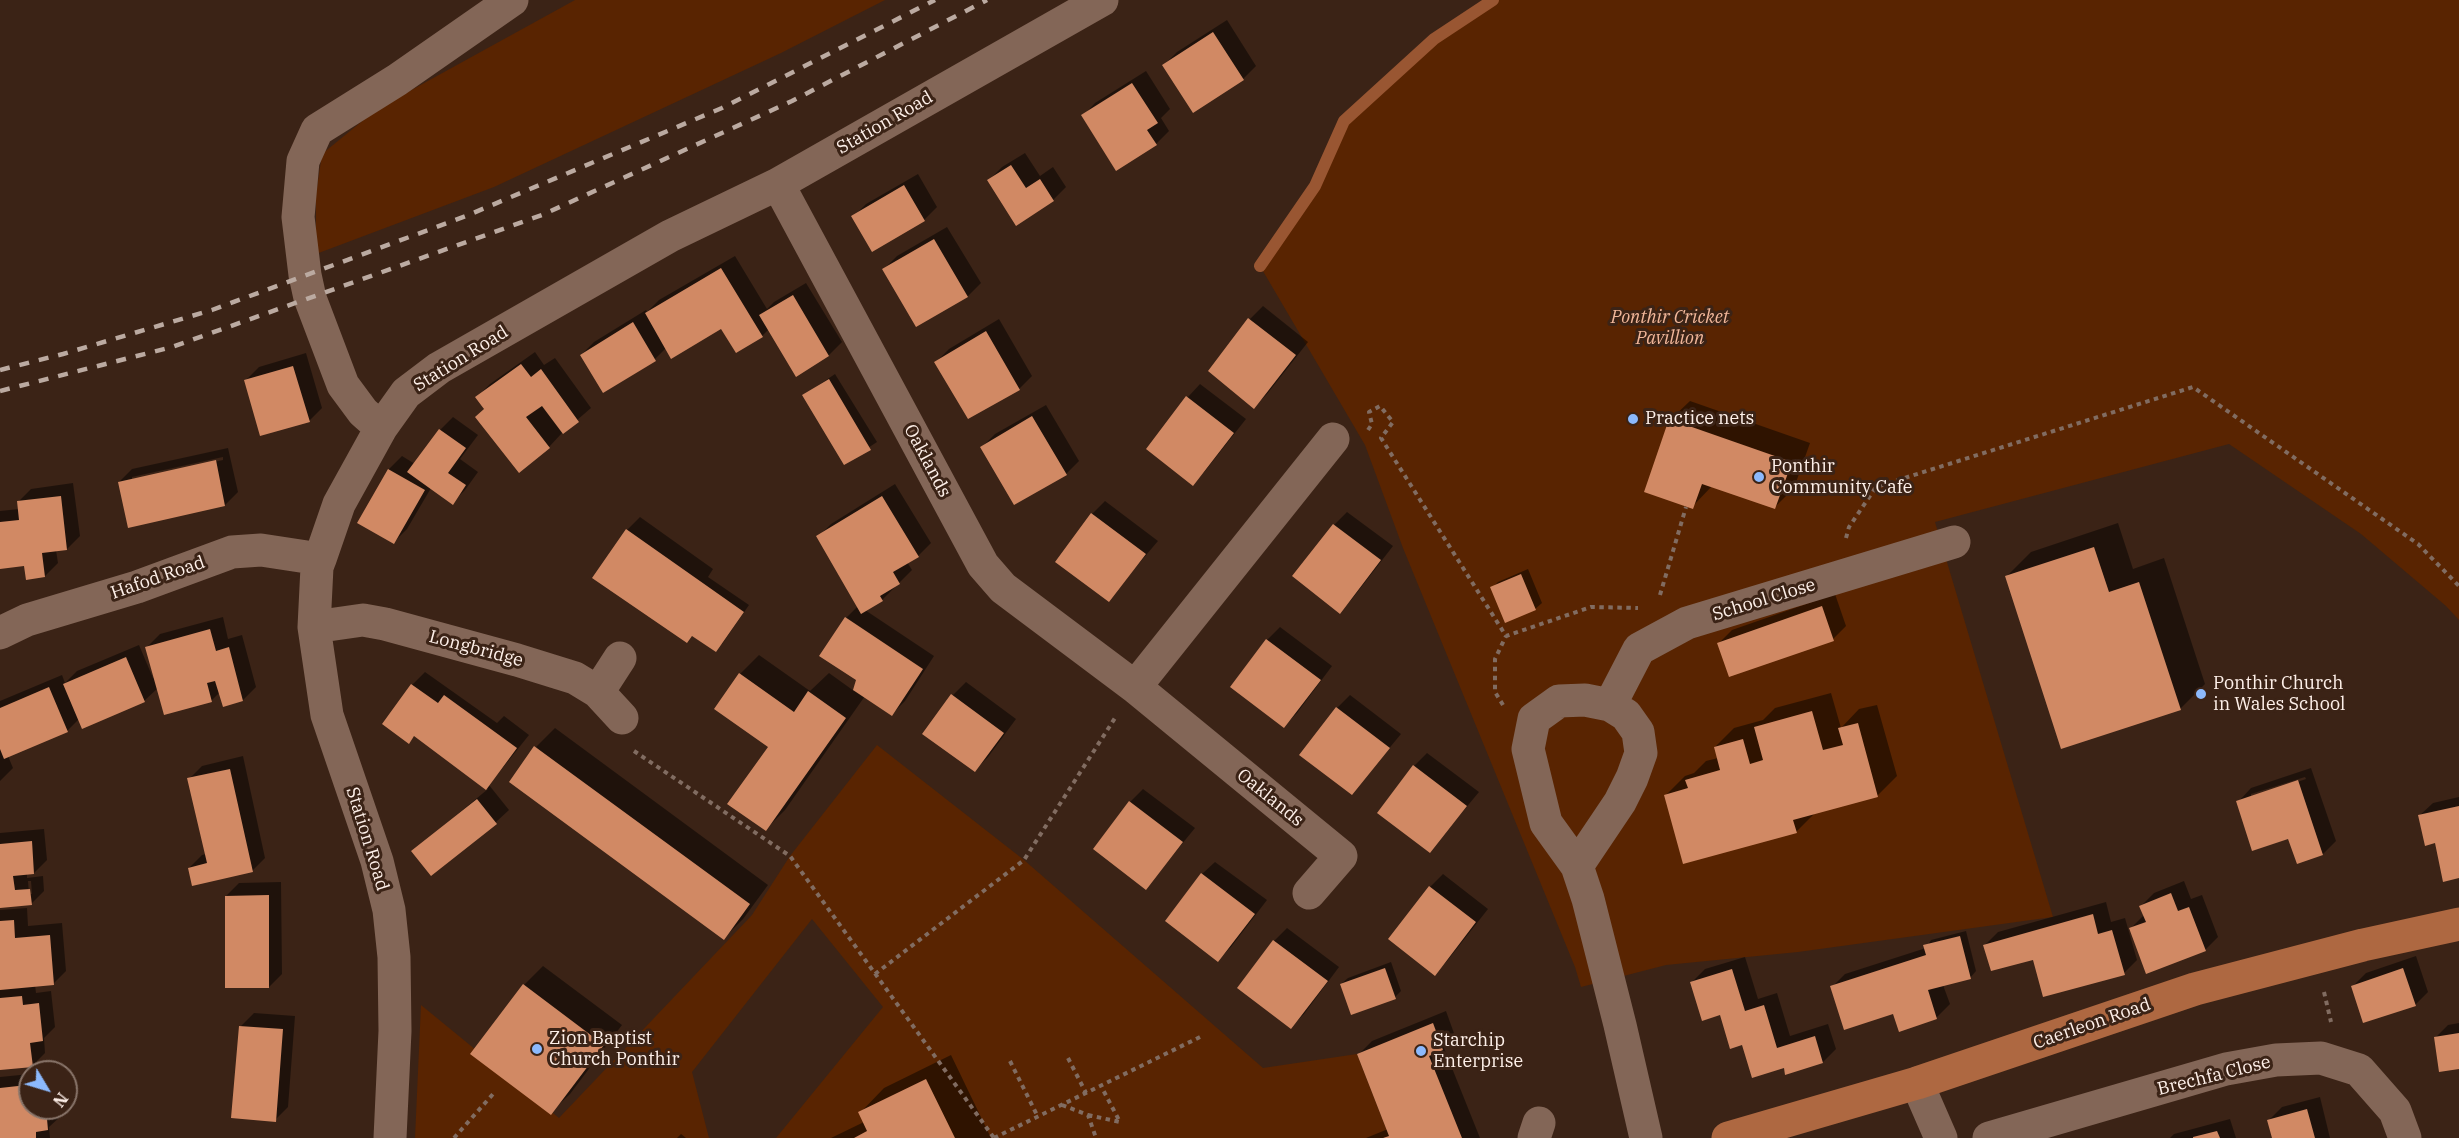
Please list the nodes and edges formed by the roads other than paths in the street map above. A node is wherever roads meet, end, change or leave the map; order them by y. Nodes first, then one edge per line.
1 (512, 0) edge
2 (1102, 0) edge
3 (778, 184) junction
4 (381, 428) junction
5 (1333, 439) road end
6 (1954, 543) dead end
7 (320, 559) junction
8 (314, 627) junction
9 (0, 633) edge
10 (620, 658) dead end
11 (1135, 687) junction
12 (598, 692) junction
13 (1610, 705) junction
14 (622, 718) road end
15 (1577, 866) junction
16 (1309, 893) dead end
17 (2459, 924) edge
18 (1917, 1083) junction
19 (390, 1138) edge
20 (1646, 1138) edge
21 (1728, 1138) edge
22 (1941, 1138) edge
23 (1989, 1138) edge
24 (2406, 1138) edge

1 - 4 street
2 - 3 street, Station Road
3 - 4 street, Station Road
3 - 11 street, Oaklands
4 - 7 street, Station Road
5 - 11 street
6 - 13 street, School Close
7 - 8 street, Station Road
7 - 9 street, Hafod Road
8 - 12 street, Longbridge
8 - 19 street, Station Road
10 - 12 street
11 - 16 street, Oaklands
12 - 14 street, Longbridge
13 - 15 street
13 - 15 street
15 - 20 street
17 - 18 main road, Caerleon Road
18 - 21 main road, Caerleon Road
18 - 22 street
23 - 24 street, Brechfa Close

